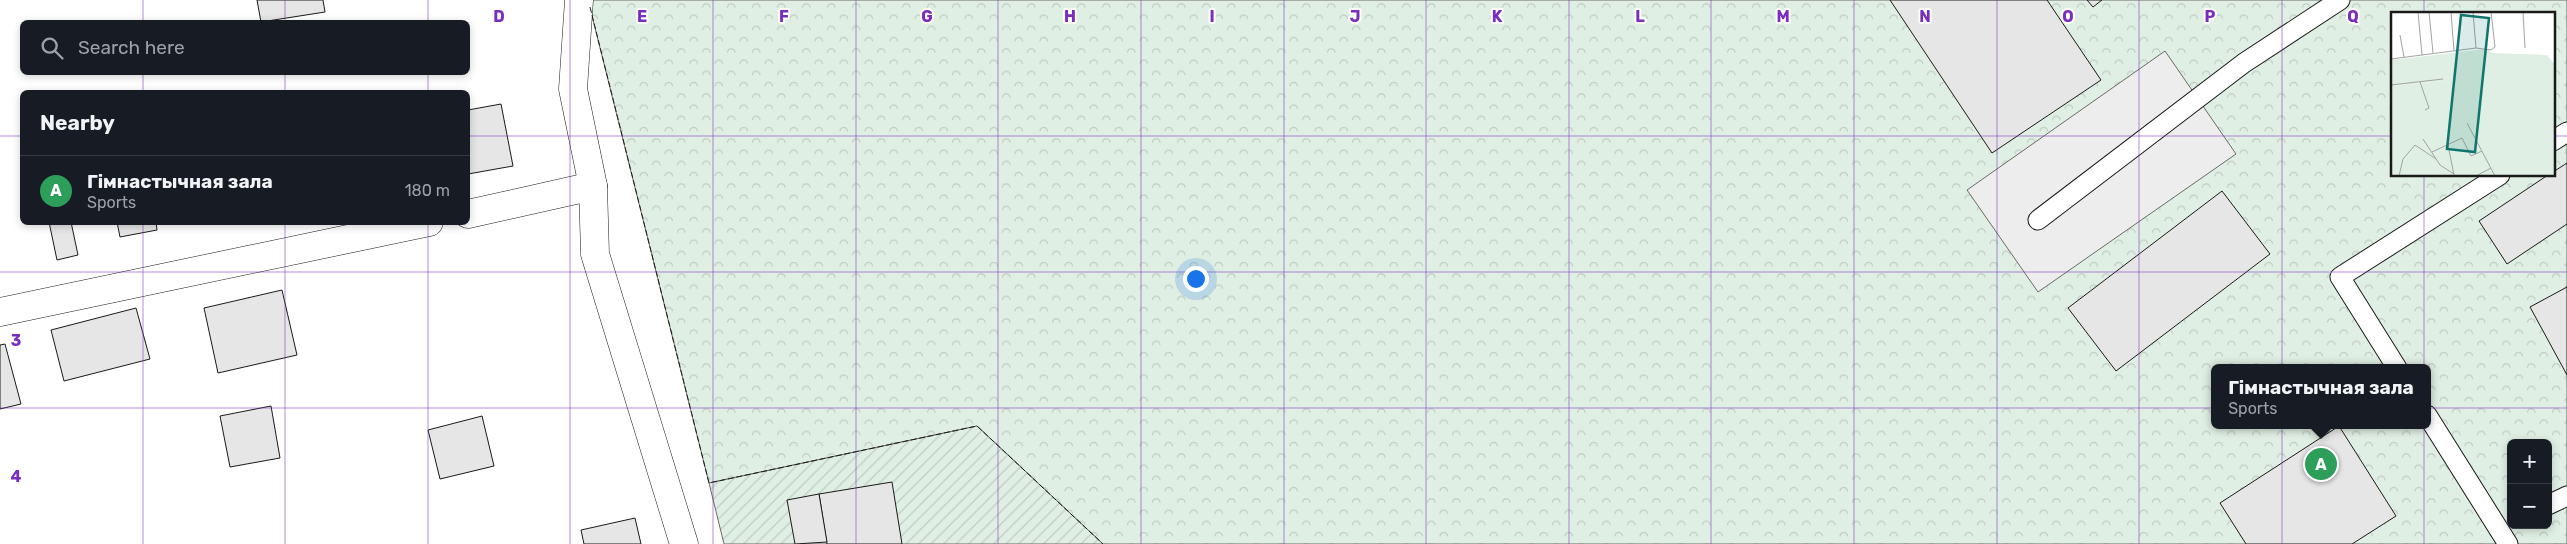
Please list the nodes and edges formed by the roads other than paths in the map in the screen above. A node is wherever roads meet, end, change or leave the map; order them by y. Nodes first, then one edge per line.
1 (579, 0) edge
2 (2340, 0) edge
3 (2567, 132) edge
4 (2554, 140) edge
5 (2498, 176) edge
6 (592, 186) junction
7 (470, 214) edge
8 (2038, 220) dead end
9 (415, 225) edge
10 (0, 312) edge
11 (2394, 364) edge
12 (2431, 421) edge
13 (2567, 496) edge
14 (2552, 503) edge
15 (2506, 533) edge
16 (684, 544) edge

1 - 6 street
2 - 8 lane
3 - 4 lane
5 - 11 lane
6 - 7 street
6 - 16 street
9 - 10 street
12 - 15 lane
13 - 14 lane

